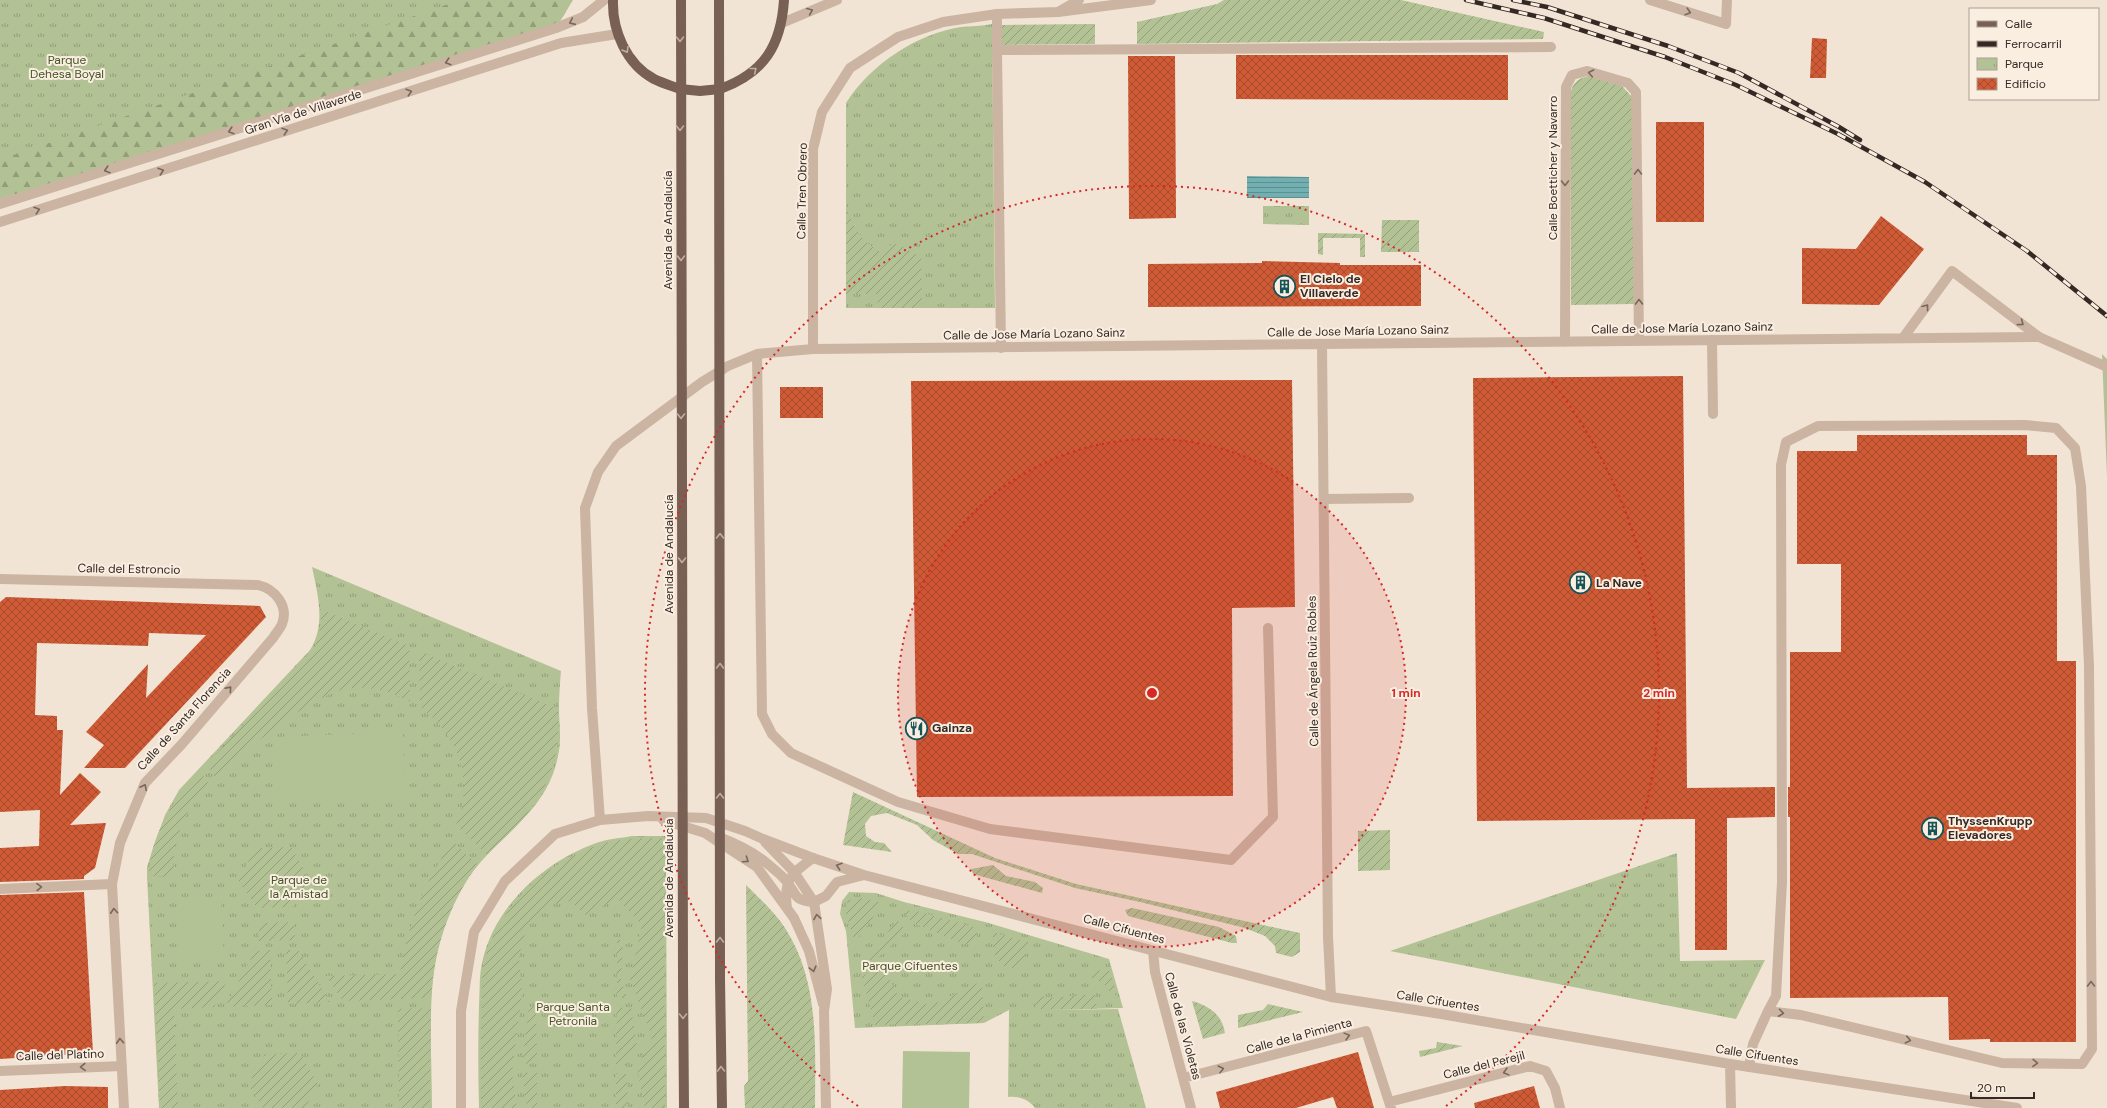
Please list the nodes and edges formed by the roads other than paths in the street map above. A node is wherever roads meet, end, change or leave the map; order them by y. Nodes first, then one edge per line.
1 (604, 0) edge
2 (613, 0) edge
3 (681, 0) edge
4 (719, 0) edge
5 (784, 0) edge
6 (837, 0) edge
7 (1079, 0) edge
8 (1151, 0) edge
9 (1650, 0) edge
10 (1727, 0) edge
11 (1058, 12) junction
12 (997, 14) junction
13 (782, 22) junction
14 (617, 34) junction
15 (1551, 47) dead end
16 (997, 50) junction
17 (680, 89) junction
18 (720, 89) junction
19 (0, 204) edge
20 (0, 222) edge
21 (2039, 337) junction
22 (1902, 338) junction
23 (1712, 340) junction
24 (1639, 341) junction
25 (1565, 342) junction
26 (1322, 344) junction
27 (1001, 348) junction
28 (813, 350) junction
29 (757, 354) junction
30 (2107, 368) edge
31 (1713, 414) dead end
32 (1409, 498) dead end
33 (1324, 499) junction
34 (0, 579) edge
35 (258, 585) joint
36 (1268, 628) dead end
37 (648, 816) junction
38 (600, 820) junction
39 (705, 833) junction
40 (762, 840) junction
41 (813, 858) junction
42 (794, 872) junction
43 (864, 875) junction
44 (788, 882) junction
45 (112, 884) junction
46 (0, 889) edge
47 (814, 902) junction
48 (788, 910) junction
49 (1153, 950) junction
50 (1331, 997) junction
51 (824, 1011) junction
52 (1768, 1011) junction
53 (1730, 1064) junction
54 (122, 1066) junction
55 (1749, 1067) junction
56 (0, 1071) edge
57 (1183, 1078) junction
58 (1390, 1105) edge
59 (124, 1108) edge
60 (461, 1108) edge
61 (684, 1108) edge
62 (722, 1108) edge
63 (826, 1108) edge
64 (1191, 1108) edge
65 (1560, 1108) edge
66 (1731, 1108) edge
67 (2017, 1108) edge

1 -> 19 street, Gran Vía de Villaverde, bridge
2 - 14 main road, bridge
3 -> 17 main road, Avenida de Andalucía, bridge
4 - 18 main road, bridge
5 - 13 main road, bridge
13 -> 6 street
7 - 11 street
8 - 11 street, Calle Tren Obrero
9 -> 10 street
11 - 12 street, Calle Tren Obrero
12 - 16 street
12 - 28 street, Calle Tren Obrero
18 -> 13 main road, bridge
14 -> 17 main road, bridge
20 -> 14 street, Gran Vía de Villaverde, bridge
15 - 16 street
16 - 27 street
17 - 18 main road
17 -> 61 main road, Avenida de Andalucía, bridge
62 -> 18 main road, bridge
21 - 22 street, Calle de Jose María Lozano Sainz
22 -> 21 street
21 - 30 street
22 - 23 street, Calle de Jose María Lozano Sainz
23 - 24 street, Calle de Jose María Lozano Sainz
23 - 31 street
24 - 25 street, Calle de Jose María Lozano Sainz
24 -> 25 street, Calle Boetticher y Navarro
25 - 26 street, Calle de Jose María Lozano Sainz
26 - 27 street, Calle de Jose María Lozano Sainz
26 - 33 street, Calle de Ángela Ruiz Robles
27 - 28 street, Calle de Jose María Lozano Sainz
28 - 29 street, Calle de Jose María Lozano Sainz
29 - 36 street
29 - 38 street, Calle de Jose María Lozano Sainz
32 - 33 street
33 - 50 street, Calle de Ángela Ruiz Robles
34 - 35 street, Calle del Estroncio
45 -> 35 street, Calle de Santa Florencia
37 - 38 street
37 - 39 street
37 - 40 street
38 - 60 street
39 - 44 street
39 -> 48 street
40 - 41 street, Calle Cifuentes
40 - 42 street
41 - 42 street
43 -> 41 street, Calle Cifuentes
42 - 44 street
42 - 47 street
43 - 47 street, Calle Cifuentes
43 - 49 street, Calle Cifuentes
44 - 47 street
44 - 48 street
46 -> 45 street
54 -> 45 street, Calle de Santa Florencia
51 -> 47 street
48 -> 51 street
49 - 50 street, Calle Cifuentes
49 - 57 street, Calle de las Violetas
50 - 53 street, Calle Cifuentes
51 - 63 street
52 -> 52 street
52 - 55 street
53 - 55 street, Calle Cifuentes
53 - 66 street
54 -> 56 street, Calle del Platino
54 - 59 street, Calle de Santa Florencia
55 - 67 street, Calle Cifuentes
57 -> 58 street, Calle de la Pimienta
57 - 64 street, Calle de las Violetas
65 -> 58 street, Calle del Perejil

